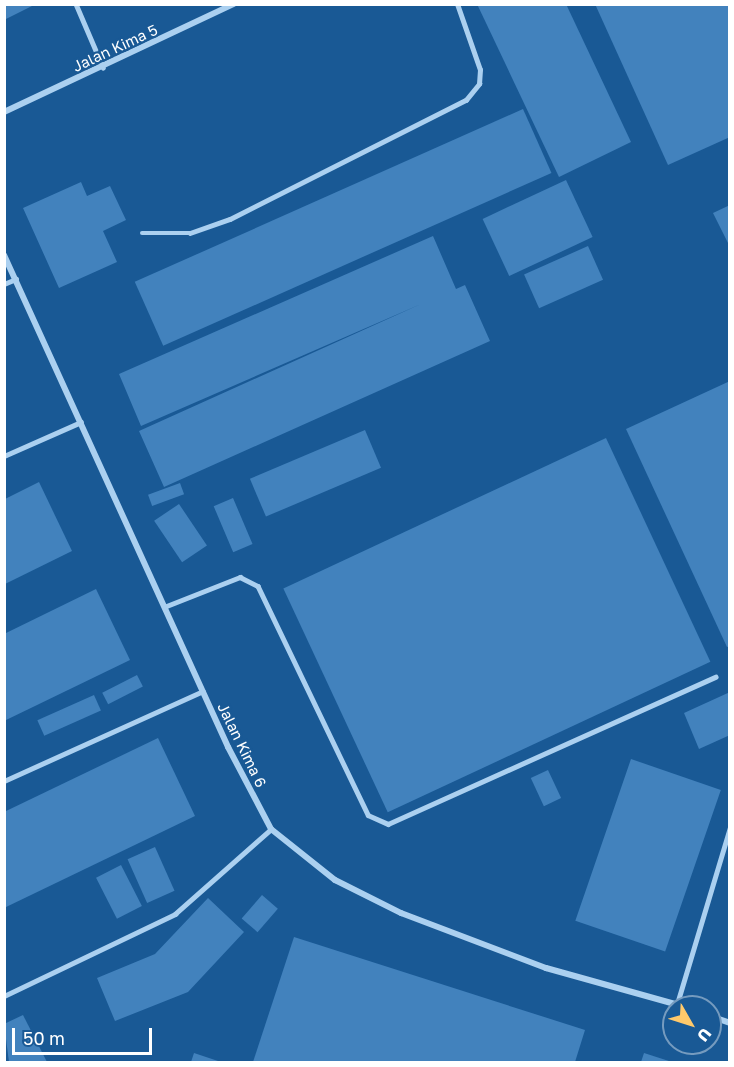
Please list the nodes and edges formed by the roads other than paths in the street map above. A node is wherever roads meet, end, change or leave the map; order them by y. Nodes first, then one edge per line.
1 (76, 4) edge
2 (234, 4) edge
3 (457, 4) edge
4 (103, 67) junction
5 (4, 112) edge
6 (142, 233) dead end
7 (4, 255) edge
8 (16, 279) junction
9 (4, 284) edge
10 (81, 423) junction
11 (4, 456) edge
12 (164, 607) junction
13 (715, 677) dead end
14 (203, 691) junction
15 (4, 780) edge
16 (729, 827) edge
17 (271, 829) junction
18 (680, 995) edge
19 (4, 996) edge
20 (662, 1000) edge

1 - 4 lane
2 - 4 street, Jalan Kima 5
3 - 6 lane
4 - 5 street, Jalan Kima 5
7 - 8 street, Jalan Kima 6
8 - 9 lane
8 - 10 street, Jalan Kima 6
10 - 11 lane
10 - 12 street, Jalan Kima 6
12 - 13 lane
12 - 14 street, Jalan Kima 6
14 - 15 lane
14 - 17 street, Jalan Kima 6
16 - 18 lane
17 - 19 lane
17 - 20 street, Jalan Kima 6

